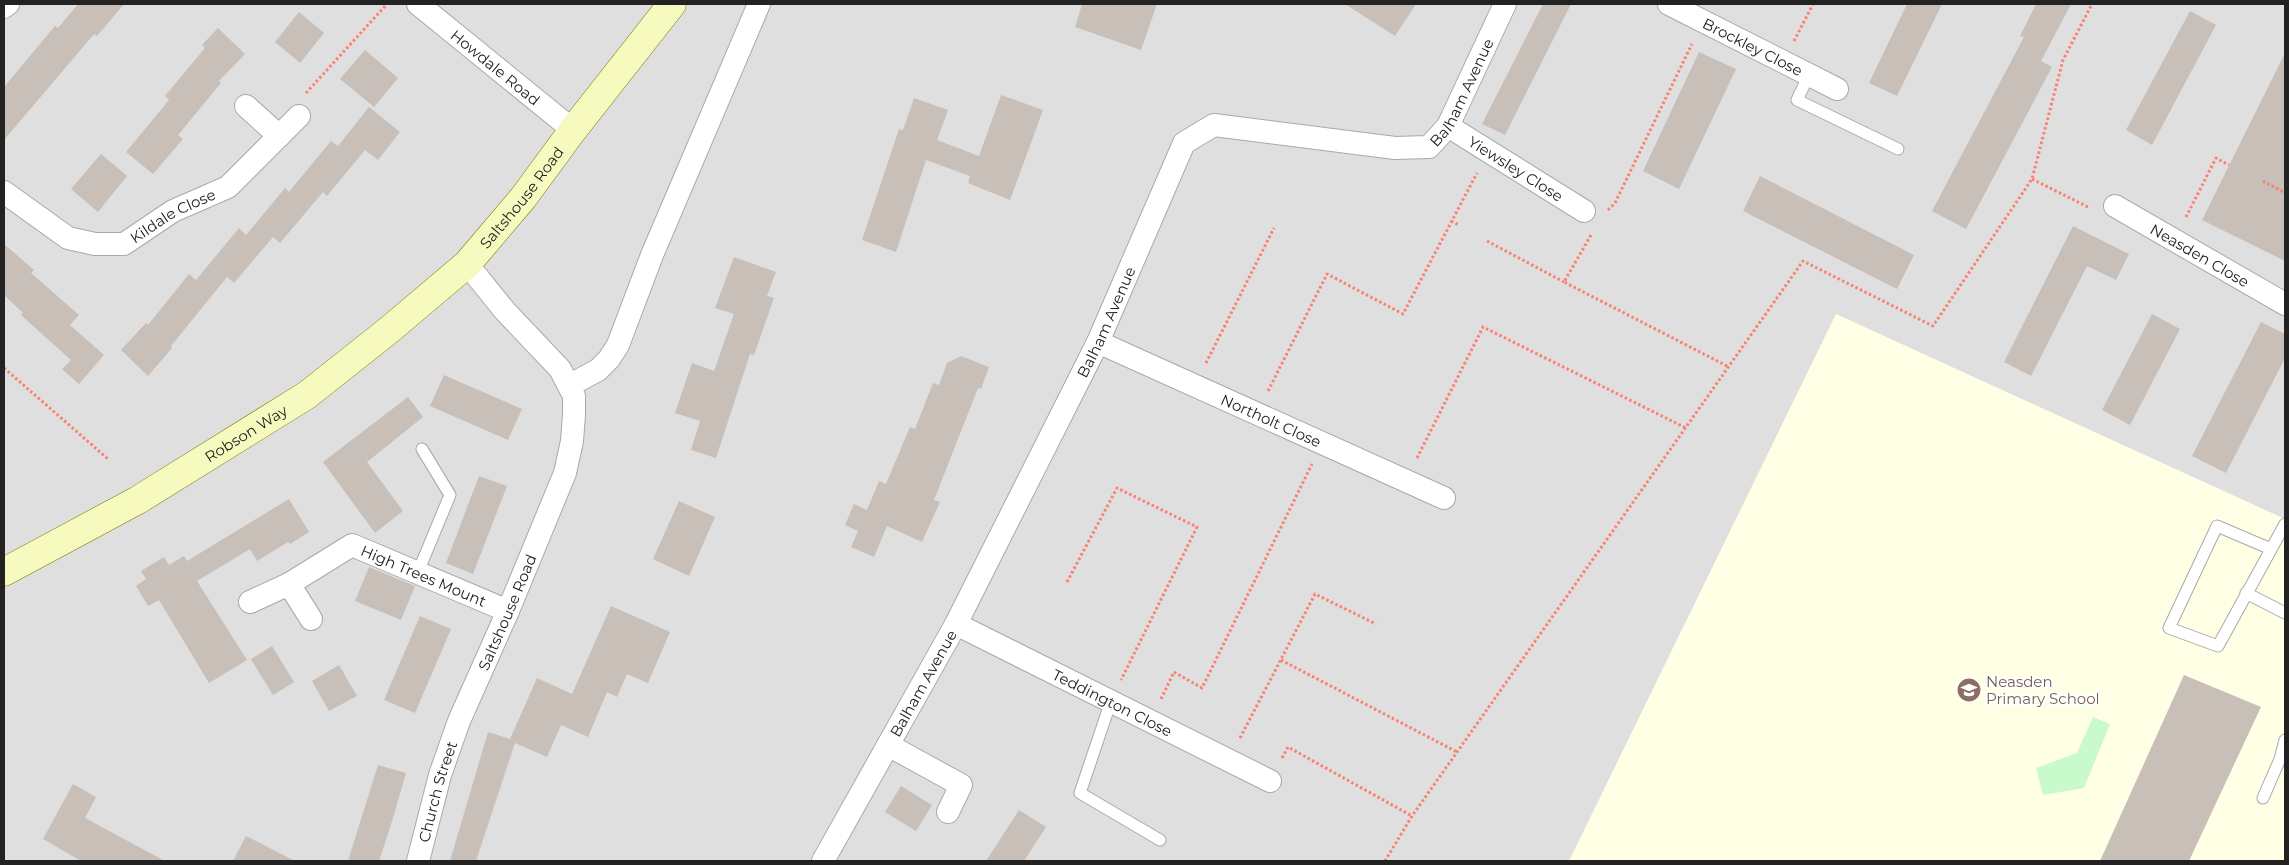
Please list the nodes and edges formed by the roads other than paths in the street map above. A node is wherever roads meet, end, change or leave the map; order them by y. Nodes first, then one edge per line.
1 (8, 4) edge
2 (418, 4) edge
3 (672, 4) edge
4 (759, 4) edge
5 (1505, 4) edge
6 (1669, 4) edge
7 (4, 7) edge
8 (1809, 75) junction
9 (1837, 89) dead end
10 (246, 106) dead end
11 (299, 116) road end
12 (1448, 126) junction
13 (573, 130) junction
14 (279, 136) junction
15 (1898, 149) dead end
16 (4, 192) edge
17 (2115, 206) road end
18 (1593, 214) road end
19 (467, 264) junction
20 (2285, 303) edge
21 (1098, 342) junction
22 (570, 386) junction
23 (422, 449) dead end
24 (1444, 498) dead end
25 (2285, 524) edge
26 (2271, 549) junction
27 (4, 572) edge
28 (418, 572) junction
29 (289, 584) junction
30 (2246, 593) junction
31 (250, 602) dead end
32 (508, 611) junction
33 (2285, 613) edge
34 (311, 619) dead end
35 (956, 624) junction
36 (1111, 701) junction
37 (459, 721) joint
38 (2285, 740) edge
39 (888, 745) junction
40 (1270, 781) road end
41 (2263, 798) dead end
42 (948, 812) dead end
43 (1160, 840) dead end
44 (418, 861) edge
45 (823, 861) edge

1 - 7 street
2 - 13 street, Howdale Road
3 - 13 main road, Saltshouse Road
4 - 22 street
5 - 12 street, Balham Avenue
6 - 8 street, Brockley Close
8 - 9 street, Brockley Close
8 - 15 lane
10 - 14 street
11 - 14 street, Kildale Close
12 - 18 street, Yiewsley Close
12 - 21 street, Balham Avenue
13 - 19 main road, Saltshouse Road
14 - 16 street, Kildale Close
17 - 20 street, Neasden Close
19 - 22 street, Saltshouse Road
19 - 27 main road, Robson Way
21 - 24 street, Northolt Close
21 - 35 street, Balham Avenue
22 - 32 street, Saltshouse Road
23 - 28 lane
25 - 26 lane
26 - 30 lane
26 - 30 lane
28 - 29 street, High Trees Mount
28 - 32 street, High Trees Mount
29 - 31 street, High Trees Mount
29 - 34 street
30 - 33 lane
32 - 37 street, Saltshouse Road
35 - 36 street, Teddington Close
35 - 39 street, Balham Avenue
36 - 40 street, Teddington Close
36 - 43 lane
37 - 44 street, Church Street
38 - 41 lane
39 - 42 street
39 - 45 street, Balham Avenue

